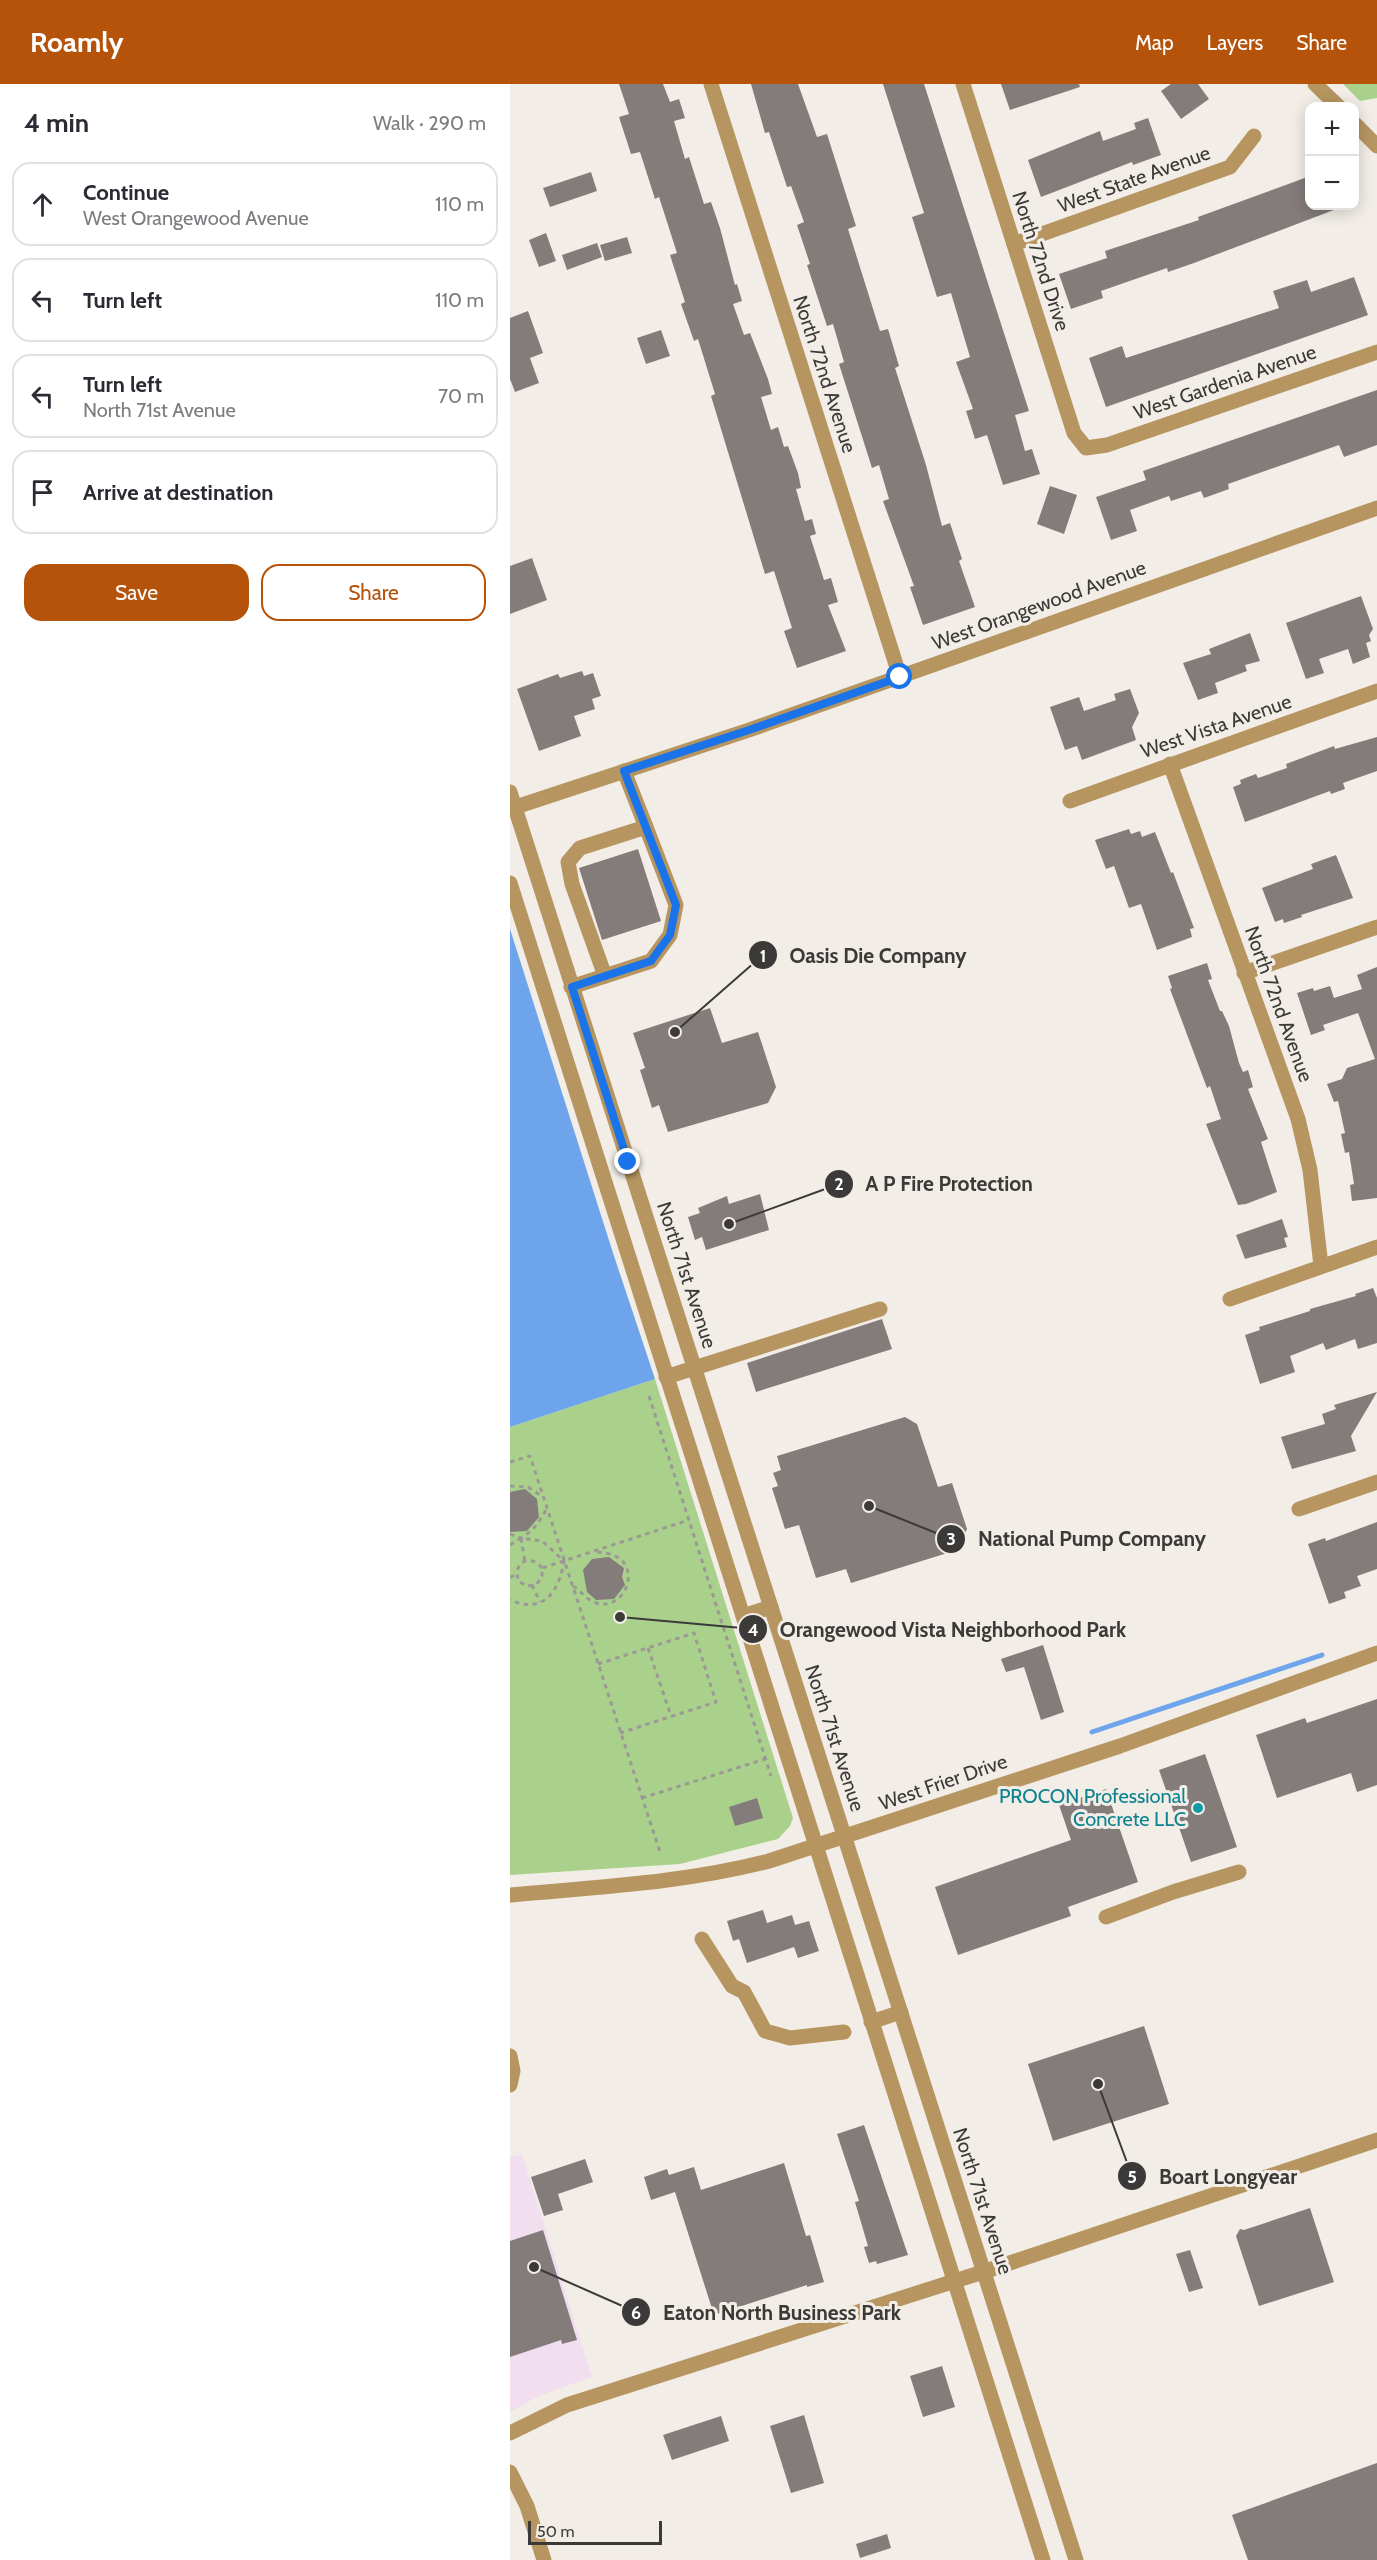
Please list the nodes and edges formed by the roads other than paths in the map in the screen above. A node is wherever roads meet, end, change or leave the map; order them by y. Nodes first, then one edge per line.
1 (711, 84) edge
2 (963, 84) edge
3 (1315, 84) edge
4 (1334, 102) edge
5 (1359, 128) edge
6 (1254, 136) dead end
7 (1377, 146) edge
8 (1014, 244) junction
9 (1377, 352) edge
10 (1086, 448) joint
11 (1377, 508) edge
12 (900, 677) junction
13 (1377, 691) edge
14 (1170, 764) junction
15 (624, 771) junction
16 (1070, 801) dead end
17 (512, 803) edge
18 (646, 827) junction
19 (510, 883) edge
20 (1377, 927) edge
21 (1244, 973) junction
22 (604, 976) junction
23 (572, 987) junction
24 (1377, 1247) edge
25 (1321, 1266) junction
26 (1230, 1299) dead end
27 (880, 1309) dead end
28 (695, 1368) junction
29 (666, 1377) junction
30 (1377, 1482) edge
31 (1299, 1509) dead end
32 (771, 1607) junction
33 (743, 1616) junction
34 (1377, 1653) edge
35 (845, 1838) junction
36 (816, 1848) junction
37 (1239, 1872) dead end
38 (510, 1895) edge
39 (1106, 1917) dead end
40 (702, 1939) dead end
41 (901, 2013) junction
42 (871, 2022) junction
43 (844, 2032) dead end
44 (510, 2056) edge
45 (510, 2085) edge
46 (1377, 2140) edge
47 (983, 2272) junction
48 (954, 2281) junction
49 (510, 2433) edge
50 (510, 2472) edge
51 (544, 2560) edge
52 (1043, 2560) edge
53 (1076, 2560) edge

1 - 12 street, North 72nd Avenue
2 - 8 street, North 72nd Drive
3 - 4 street
5 - 7 street
6 - 8 street, West State Avenue
8 - 10 street, North 72nd Drive
9 - 10 street, West Gardenia Avenue
11 - 12 street, West Orangewood Avenue
12 - 15 street, West Orangewood Avenue
13 - 14 street, West Vista Avenue
14 - 16 street, West Vista Avenue
14 - 21 street, North 72nd Avenue
15 - 17 street, West Orangewood Avenue
15 - 18 street
17 - 23 street, North 71st Avenue
18 - 22 street
18 - 22 street
19 - 29 street
20 - 21 street
21 - 25 street, North 72nd Avenue
22 - 23 street
23 - 28 street, North 71st Avenue
24 - 25 street
25 - 26 street
27 - 28 street
28 - 29 street
28 - 32 street, North 71st Avenue
29 - 33 street
30 - 31 street
32 - 33 street
32 - 35 street, North 71st Avenue
33 - 36 street
34 - 35 street, West Frier Drive
35 - 36 street, West Frier Drive
35 - 41 street, North 71st Avenue
36 - 38 street, West Frier Drive
36 - 42 street
37 - 39 street
40 - 43 street
41 - 42 street
41 - 47 street, North 71st Avenue
42 - 48 street
44 - 45 street
46 - 47 street
47 - 48 street
47 - 53 street, North 71st Avenue
48 - 49 street
48 - 52 street
50 - 51 street

